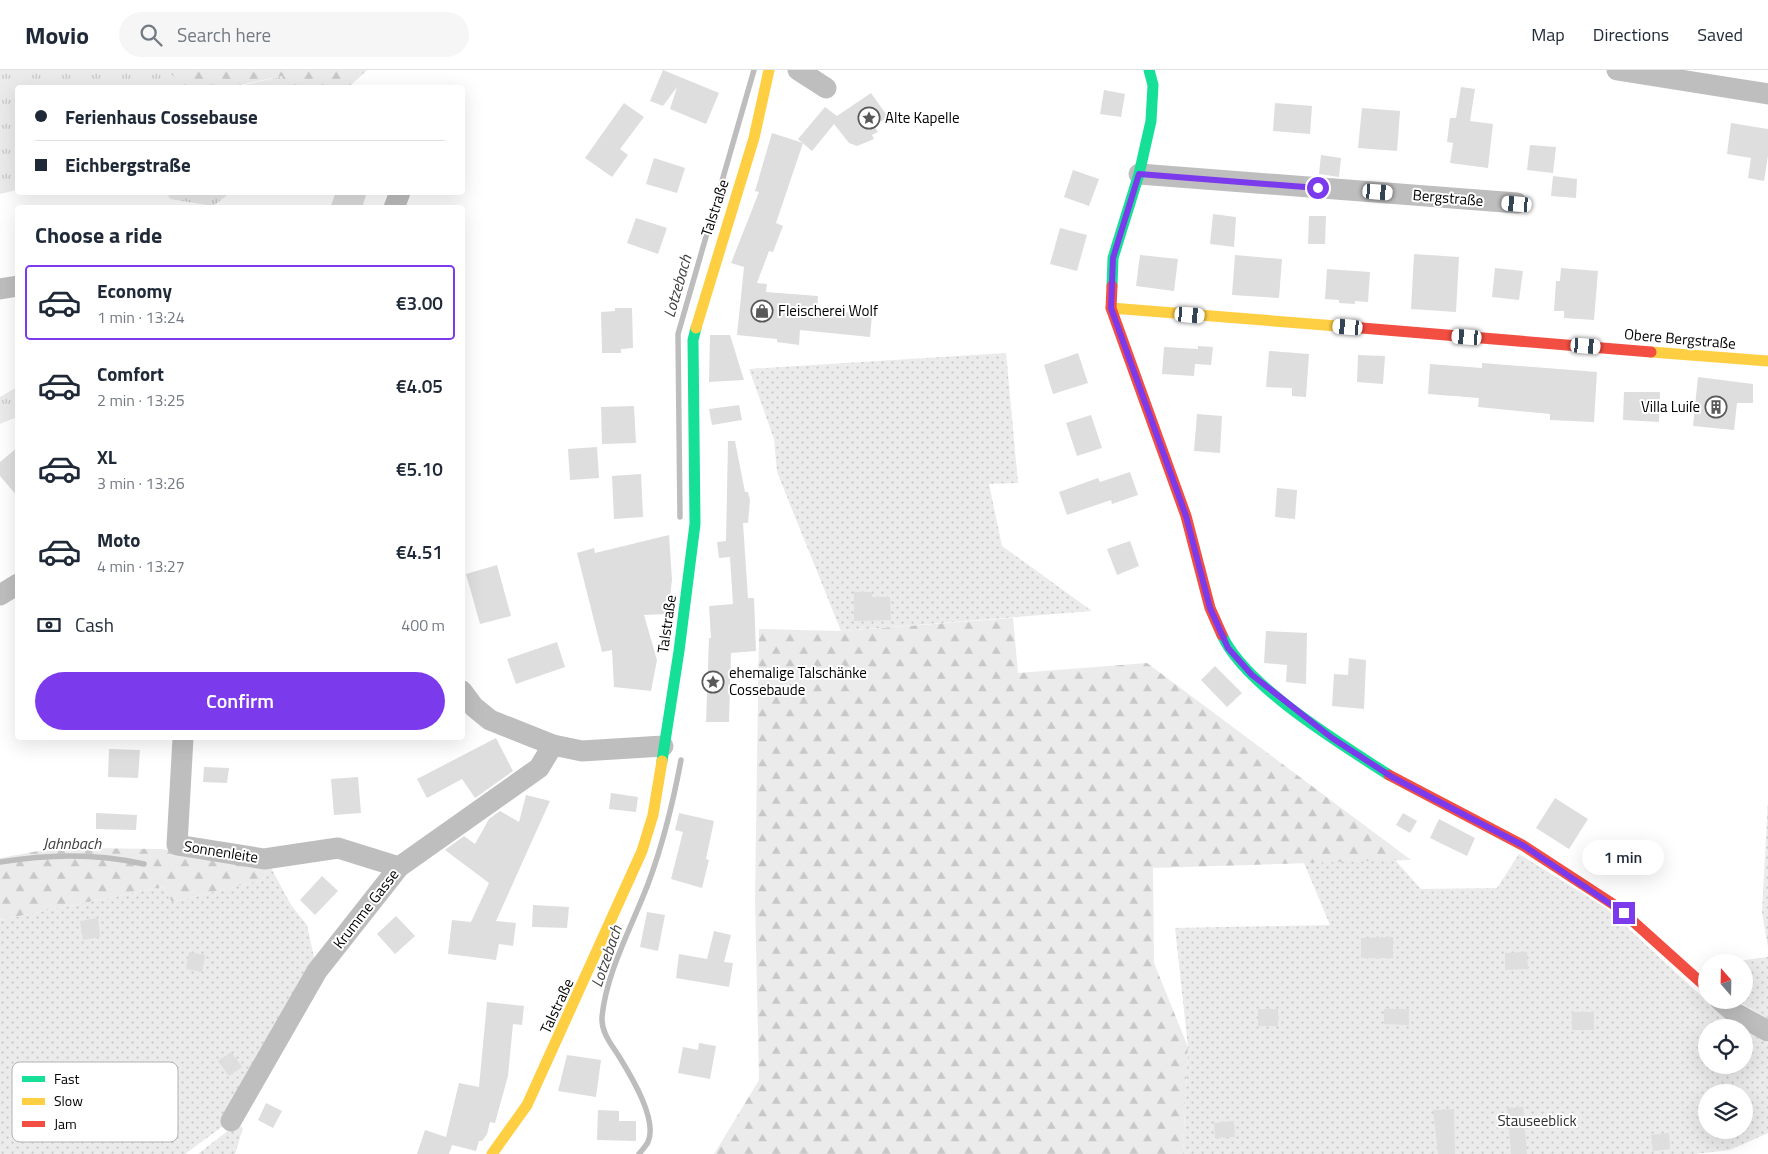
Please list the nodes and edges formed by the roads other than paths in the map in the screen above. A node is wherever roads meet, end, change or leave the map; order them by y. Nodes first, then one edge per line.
1 (769, 70) edge
2 (798, 70) edge
3 (1149, 70) edge
4 (1617, 70) edge
5 (826, 88) dead end
6 (1768, 94) edge
7 (1139, 174) junction
8 (1517, 204) dead end
9 (15, 286) edge
10 (0, 288) edge
11 (1111, 308) junction
12 (1768, 361) edge
13 (15, 586) edge
14 (0, 596) edge
15 (465, 695) edge
16 (183, 740) edge
17 (553, 746) junction
18 (663, 746) junction
19 (399, 867) junction
20 (1698, 980) edge
21 (1730, 1009) edge
22 (1768, 1031) edge
23 (230, 1121) dead end
24 (492, 1154) edge

1 - 18 street, Talstraße
2 - 5 street
3 - 7 street
4 - 6 street
7 - 8 street, Bergstraße
7 - 11 street
9 - 10 street
11 - 12 street, Obere Bergstraße
11 - 20 street
13 - 14 street
15 - 17 street
16 - 19 street, Sonnenleite
17 - 18 street
17 - 19 street, Krumme Gasse
18 - 24 street, Talstraße
19 - 23 street, Krumme Gasse
21 - 22 street

